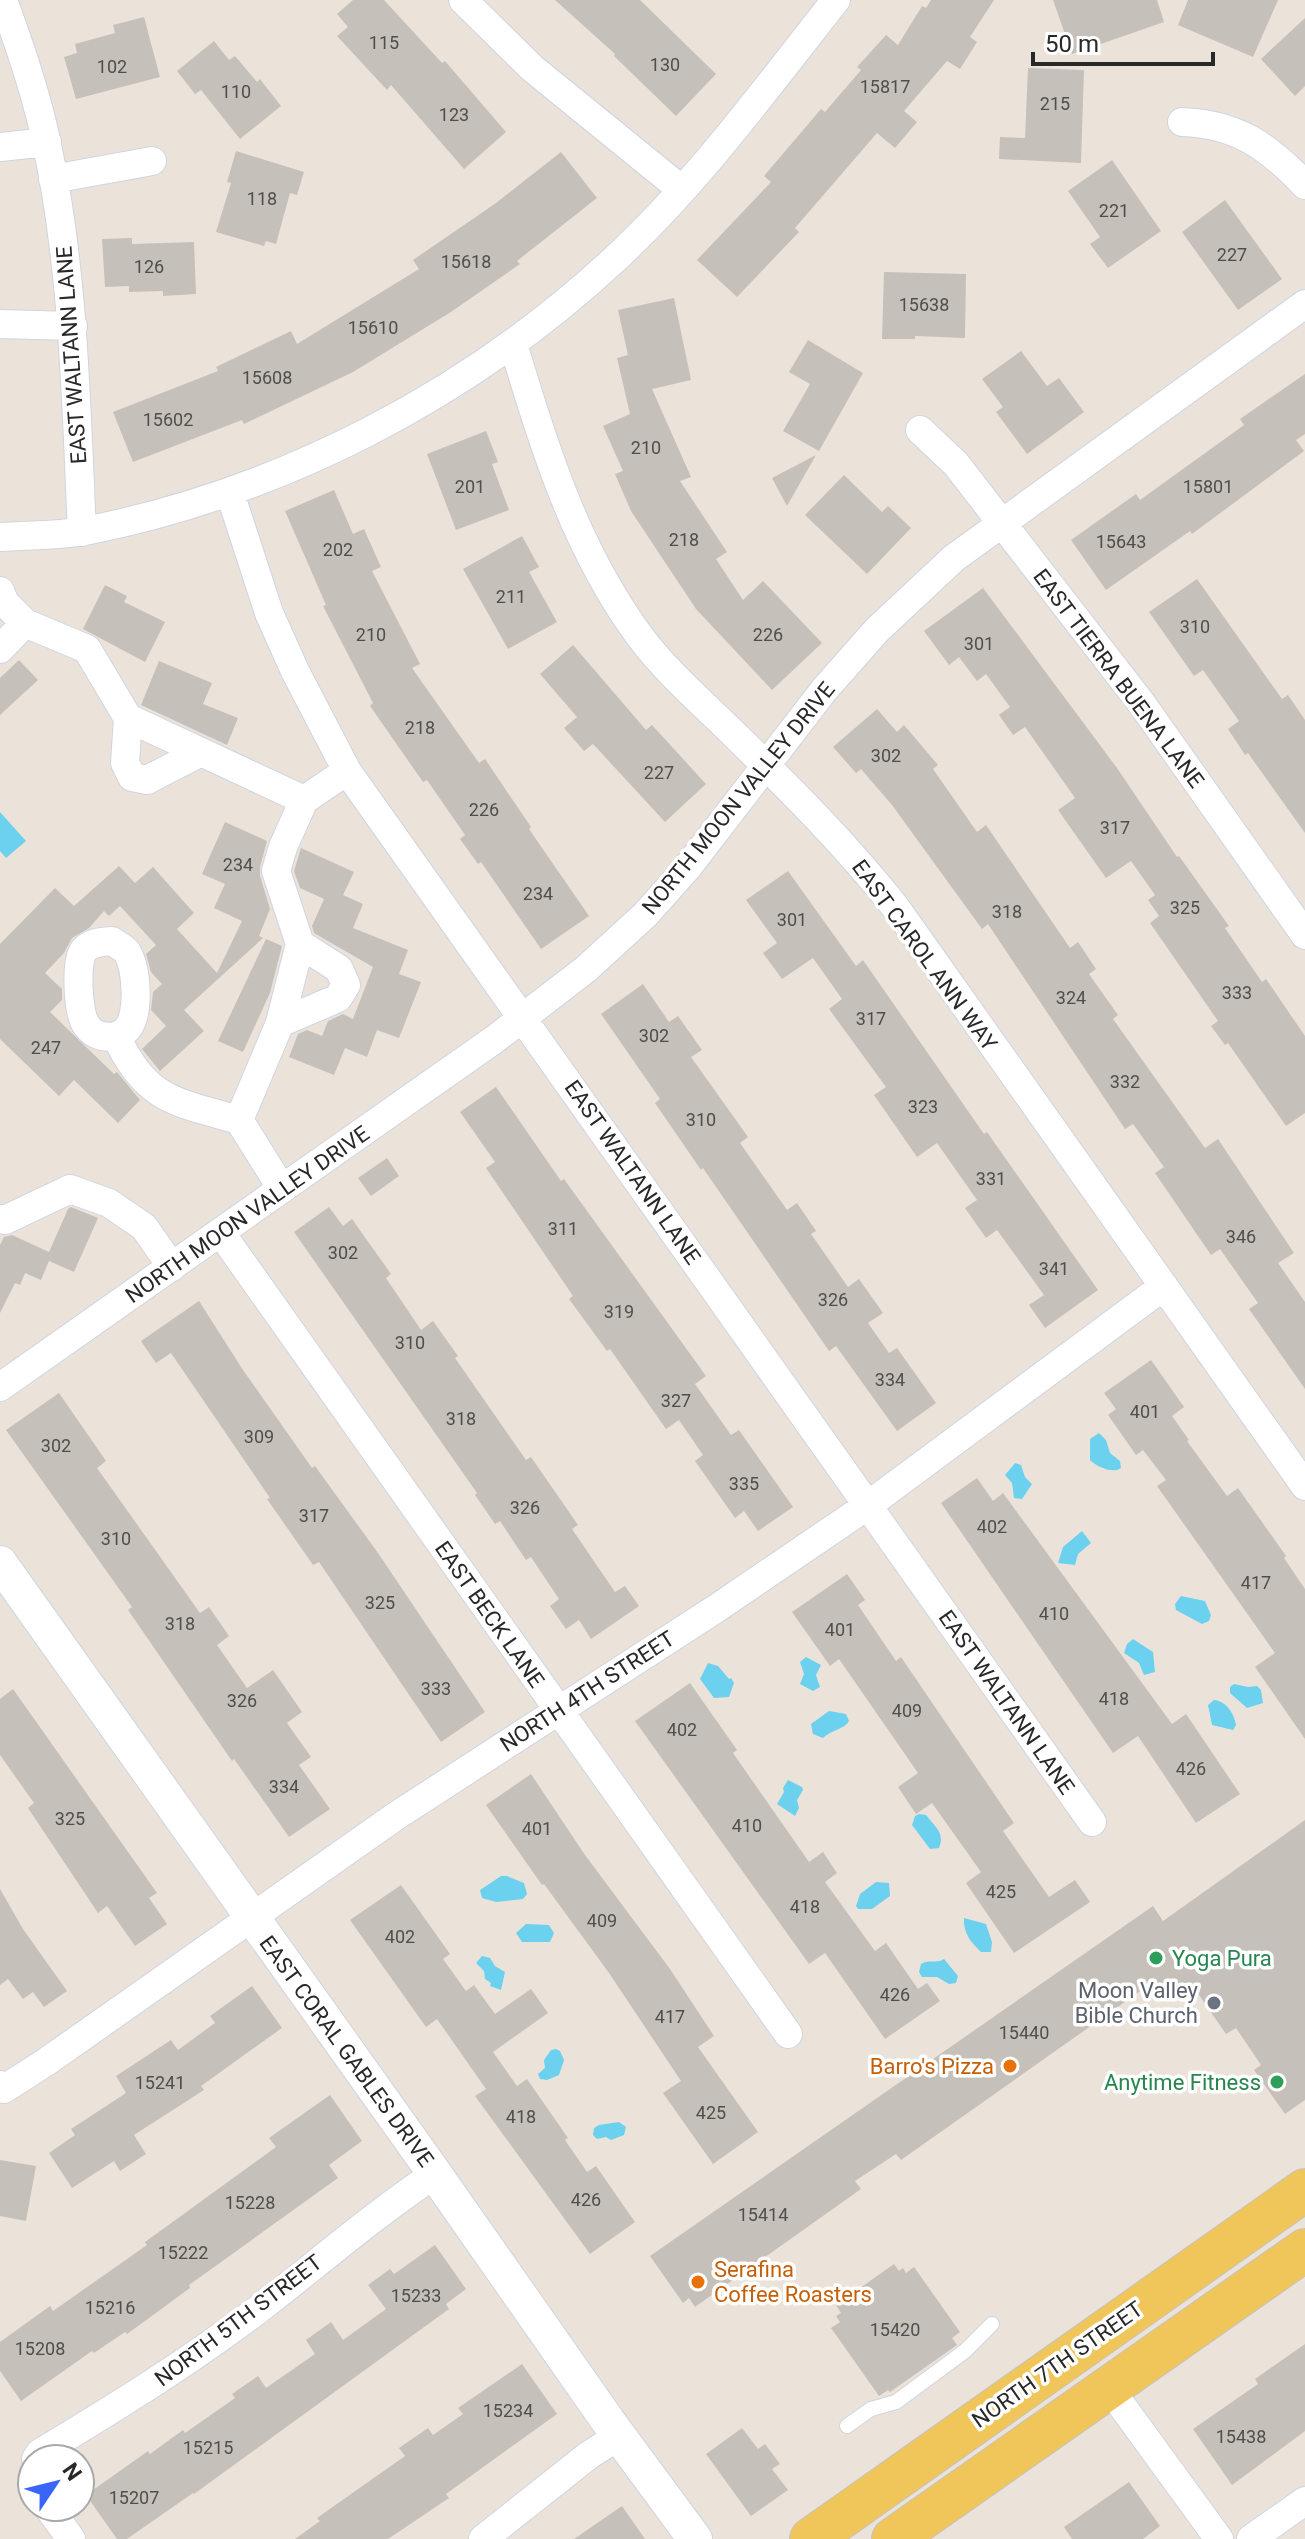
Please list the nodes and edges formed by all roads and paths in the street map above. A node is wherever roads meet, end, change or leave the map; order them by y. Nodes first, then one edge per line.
1 (3, 0) edge
2 (463, 0) edge
3 (836, 0) edge
4 (1182, 122) dead end
5 (47, 142) junction
6 (0, 147) edge
7 (152, 161) dead end
8 (53, 179) junction
9 (1305, 185) edge
10 (682, 190) junction
11 (1305, 304) edge
12 (0, 324) edge
13 (73, 326) junction
14 (513, 344) junction
15 (920, 430) dead end
16 (230, 493) junction
17 (1002, 522) junction
18 (82, 532) junction
19 (0, 537) edge
20 (0, 591) edge
21 (25, 623) junction
22 (0, 649) edge
23 (128, 718) junction
24 (201, 752) junction
25 (766, 766) junction
26 (347, 771) junction
27 (304, 800) junction
28 (1305, 935) edge
29 (300, 944) junction
30 (523, 1018) junction
31 (280, 1023) junction
32 (116, 1036) dead end
33 (239, 1120) junction
34 (282, 1189) junction
35 (2, 1222) edge
36 (221, 1233) junction
37 (172, 1267) junction
38 (1164, 1286) junction
39 (0, 1387) edge
40 (1305, 1486) edge
41 (867, 1506) junction
42 (0, 1563) edge
43 (557, 1710) junction
44 (1092, 1822) dead end
45 (251, 1915) junction
46 (788, 2034) dead end
47 (2, 2087) edge
48 (435, 2174) junction
49 (1305, 2190) edge
50 (1305, 2250) edge
51 (992, 2324) dead end
52 (1109, 2388) junction
53 (847, 2426) dead end
54 (619, 2436) junction
55 (56, 2443) edge
56 (1305, 2501) edge
57 (483, 2539) edge
58 (695, 2539) edge
59 (811, 2539) edge
60 (893, 2539) edge
61 (1219, 2539) edge
62 (1251, 2539) edge

1 - 5 street, EAST WALTANN LANE
2 - 10 street
3 - 10 street
4 - 9 street
5 - 6 street
5 - 8 street, EAST WALTANN LANE
7 - 8 street
8 - 13 street, EAST WALTANN LANE
10 - 14 street
11 - 17 street, NORTH MOON VALLEY DRIVE
12 - 13 street
13 - 18 street, EAST WALTANN LANE
14 - 16 street
14 - 25 street, EAST CAROL ANN WAY
15 - 17 street, EAST TIERRA BUENA LANE
16 - 18 street
16 - 26 street, EAST WALTANN LANE
17 - 25 street, NORTH MOON VALLEY DRIVE
17 - 28 street, EAST TIERRA BUENA LANE
18 - 19 street
20 - 21 street
21 - 22 street
21 - 23 street
23 - 24 street
23 - 24 street
24 - 27 street
25 - 30 street, NORTH MOON VALLEY DRIVE
25 - 38 street, EAST CAROL ANN WAY
26 - 27 street
26 - 30 street, EAST WALTANN LANE
27 - 29 street
29 - 31 street
29 - 31 street
30 - 34 street, NORTH MOON VALLEY DRIVE
30 - 41 street, EAST WALTANN LANE
31 - 33 street
32 - 33 street
33 - 34 street
34 - 36 street, NORTH MOON VALLEY DRIVE
35 - 37 street
36 - 37 street, NORTH MOON VALLEY DRIVE
36 - 43 street, EAST BECK LANE
37 - 39 street, NORTH MOON VALLEY DRIVE
38 - 40 street, EAST CAROL ANN WAY
38 - 41 street, NORTH 4TH STREET
41 - 43 street, NORTH 4TH STREET
41 - 44 street, EAST WALTANN LANE
42 - 45 street, EAST CORAL GABLES DRIVE
43 - 45 street, NORTH 4TH STREET
43 - 46 street, EAST BECK LANE
45 - 47 street, NORTH 4TH STREET
45 - 48 street, EAST CORAL GABLES DRIVE
48 - 54 street, EAST CORAL GABLES DRIVE
48 - 55 street, NORTH 5TH STREET
49 - 59 main road, NORTH 7TH STREET
50 - 52 main road
51 - 53 lane
52 - 60 main road
52 - 61 street
54 - 57 street
54 - 58 street, EAST CORAL GABLES DRIVE
56 - 62 street

